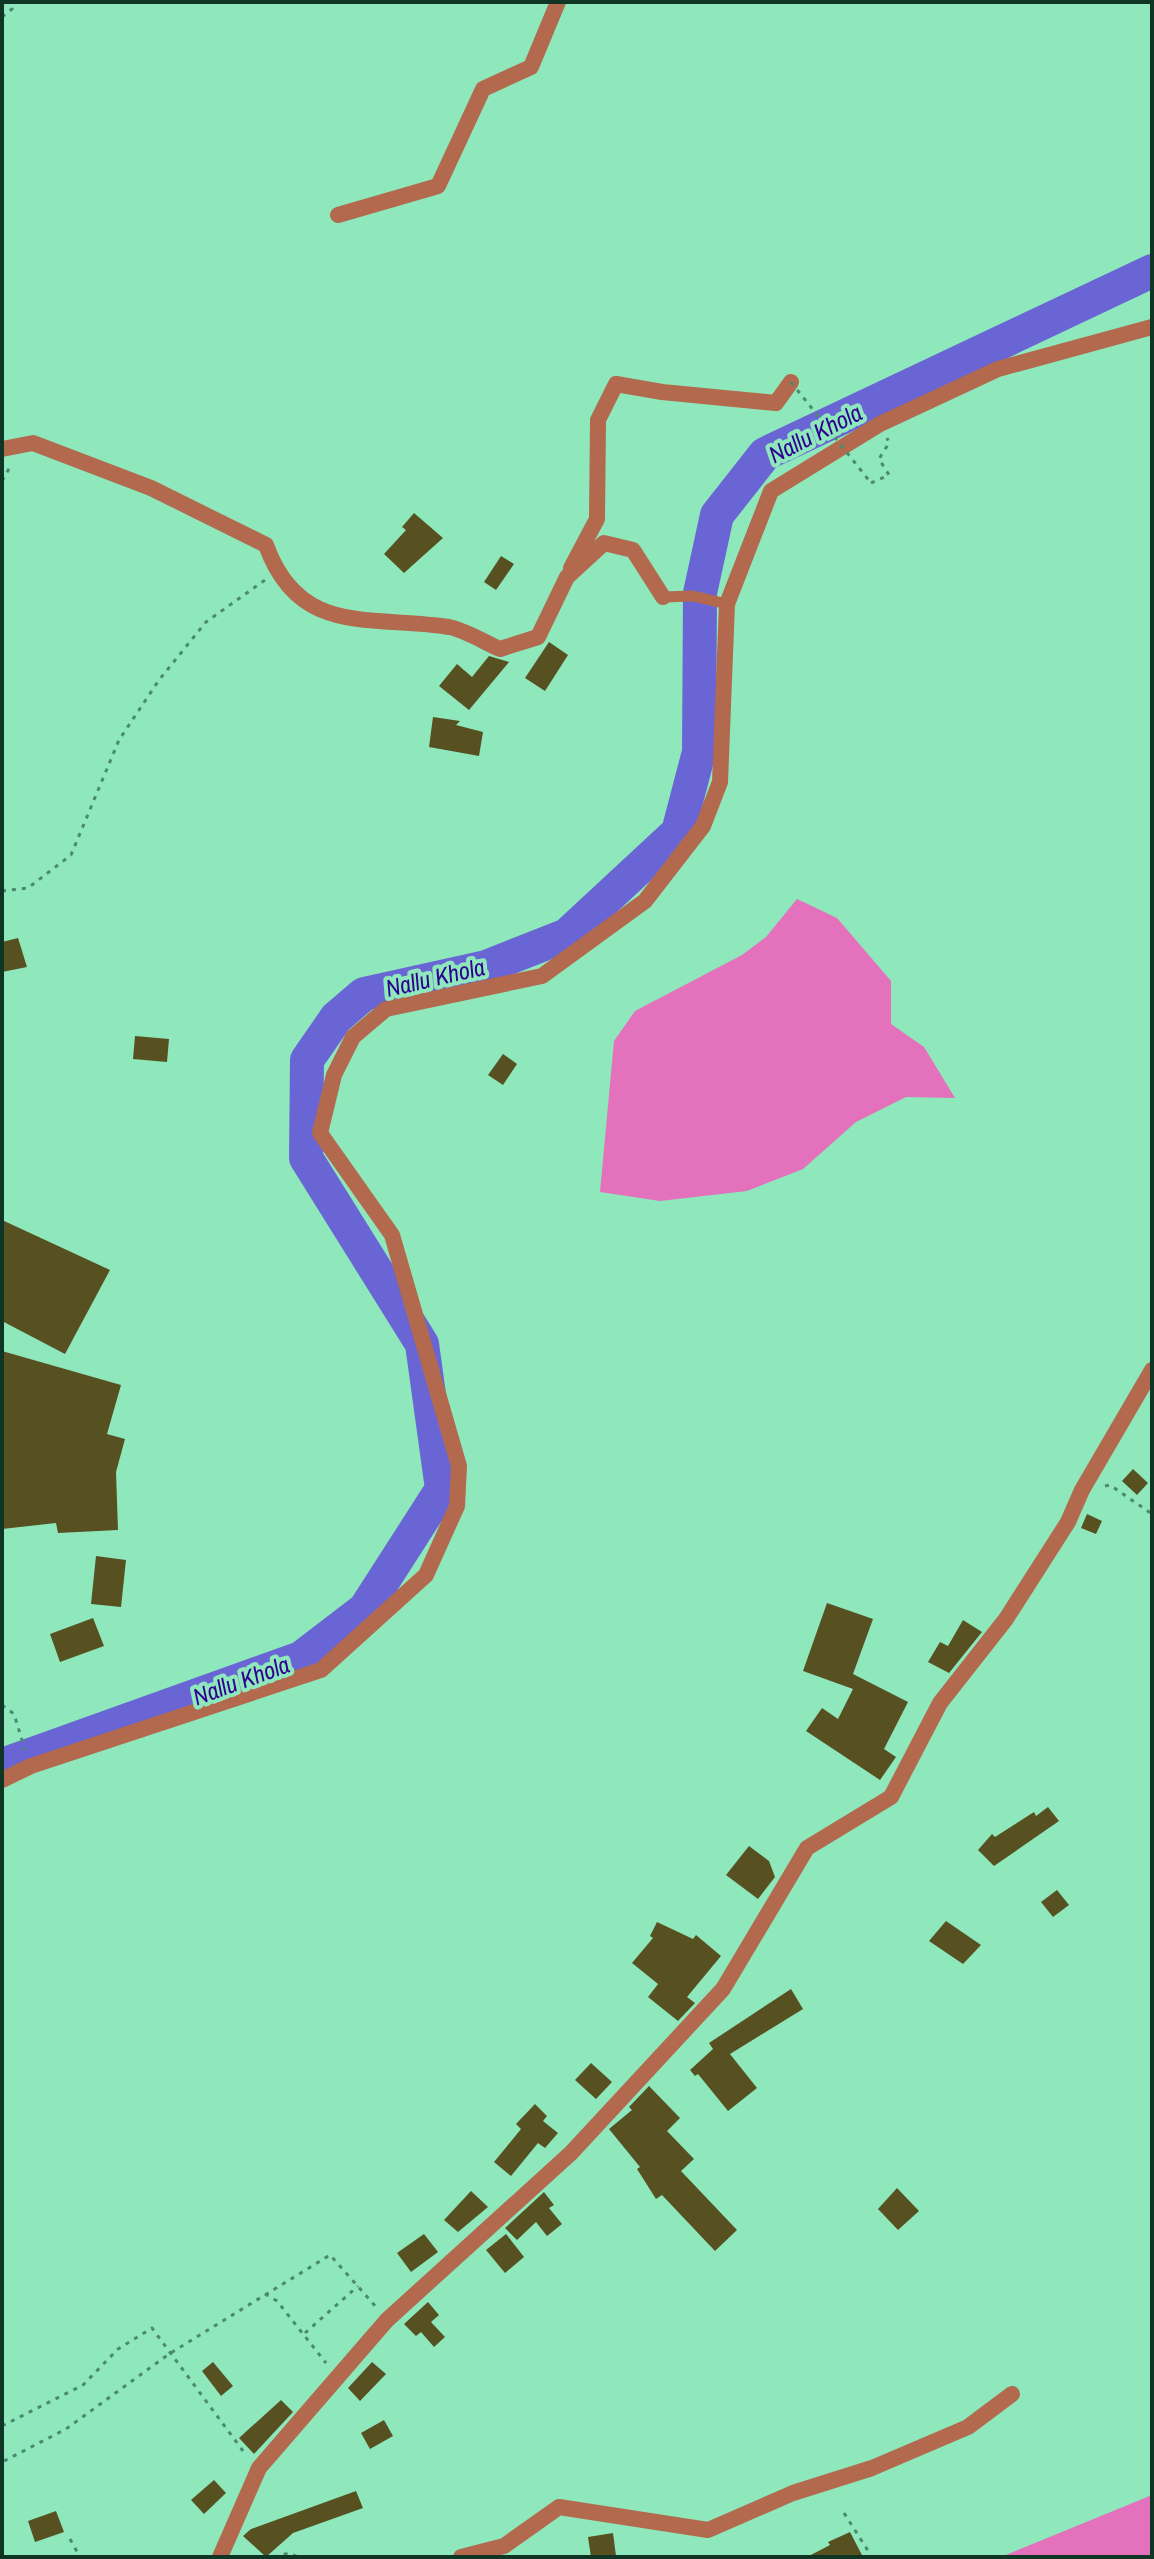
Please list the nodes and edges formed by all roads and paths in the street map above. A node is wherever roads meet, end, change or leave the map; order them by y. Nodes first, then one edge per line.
1 (13, 2) edge
2 (558, 2) edge
3 (2, 17) edge
4 (338, 215) dead end
5 (1152, 327) edge
6 (791, 382) joint
7 (880, 424) junction
8 (2, 449) edge
9 (276, 572) junction
10 (567, 577) junction
11 (663, 597) joint
12 (727, 604) junction
13 (2, 891) edge
14 (1152, 1370) edge
15 (1082, 1490) junction
16 (1152, 1514) edge
17 (2, 1705) edge
18 (31, 1766) junction
19 (2, 1780) edge
20 (358, 2286) junction
21 (265, 2294) junction
22 (387, 2320) junction
23 (305, 2333) junction
24 (169, 2354) junction
25 (343, 2370) junction
26 (1012, 2394) dead end
27 (2, 2426) edge
28 (4, 2461) dead end
29 (259, 2468) junction
30 (844, 2513) dead end
31 (70, 2539) dead end
32 (80, 2557) edge
33 (220, 2557) edge
34 (274, 2557) edge
35 (298, 2557) edge
36 (461, 2557) edge
37 (872, 2557) edge

1 - 3 path
2 - 4 street
5 - 7 street
6 - 7 path, bridge
6 - 10 street
7 - 12 street
8 - 9 street
9 - 10 street
9 - 13 path
10 - 11 street
11 - 12 lane
12 - 18 street
14 - 15 street
15 - 16 path
15 - 22 street
17 - 18 path
18 - 19 street
20 - 21 path
20 - 22 path
20 - 23 path
21 - 23 path
21 - 24 path
22 - 25 street
23 - 25 path
24 - 27 path
24 - 28 path
24 - 29 path
25 - 29 street
26 - 36 street
29 - 33 street
30 - 37 path
31 - 32 path
34 - 35 path

